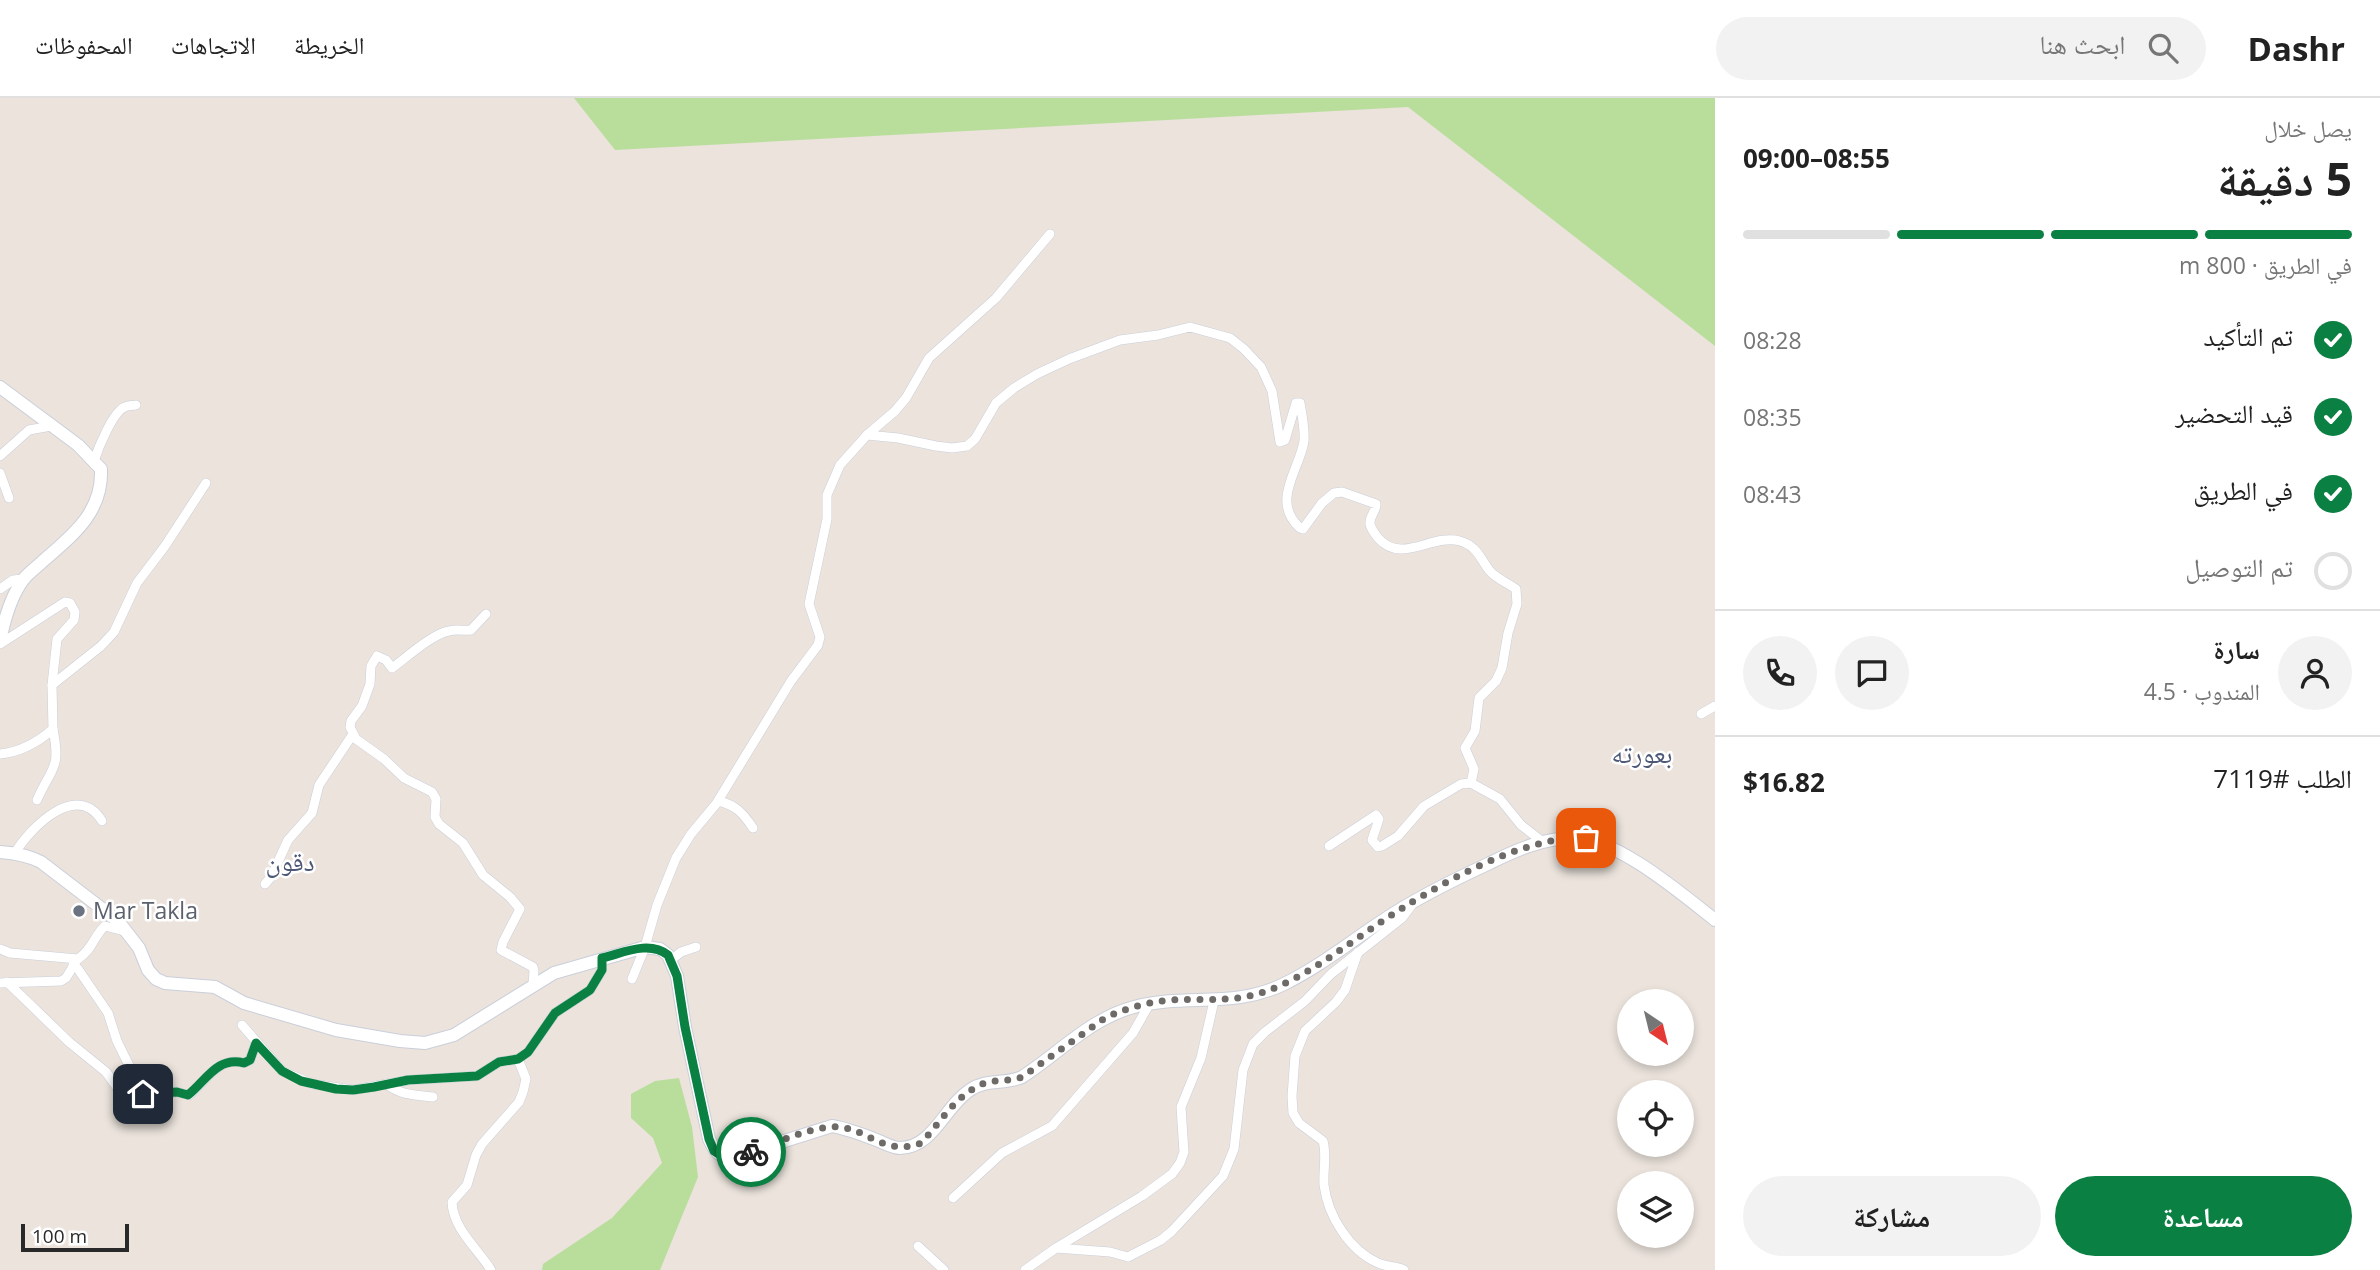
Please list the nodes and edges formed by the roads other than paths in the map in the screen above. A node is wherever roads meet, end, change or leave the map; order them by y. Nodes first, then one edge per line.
1 (1050, 234) dead end
2 (0, 387) edge
3 (136, 405) dead end
4 (51, 426) junction
5 (867, 435) junction
6 (0, 456) edge
7 (94, 461) junction
8 (0, 473) edge
9 (206, 483) dead end
10 (9, 498) dead end
11 (23, 579) junction
12 (0, 589) edge
13 (485, 614) dead end
14 (0, 642) edge
15 (52, 685) junction
16 (1715, 706) edge
17 (1701, 714) dead end
18 (53, 729) junction
19 (354, 734) junction
20 (0, 754) edge
21 (1471, 783) junction
22 (37, 800) dead end
23 (718, 801) junction
24 (102, 821) dead end
25 (753, 828) dead end
26 (1543, 842) junction
27 (1329, 846) dead end
28 (0, 852) edge
29 (15, 853) junction
30 (265, 884) dead end
31 (1417, 900) junction
32 (1715, 919) edge
33 (129, 933) junction
34 (645, 947) junction
35 (695, 947) dead end
36 (0, 949) edge
37 (1358, 952) junction
38 (602, 958) junction
39 (671, 960) junction
40 (76, 962) junction
41 (632, 979) dead end
42 (4, 982) edge
43 (533, 984) junction
44 (1214, 1001) junction
45 (1150, 1003) junction
46 (242, 1025) dead end
47 (256, 1043) junction
48 (518, 1059) junction
49 (387, 1084) junction
50 (143, 1094) junction
51 (432, 1097) dead end
52 (953, 1198) dead end
53 (918, 1246) dead end
54 (1056, 1248) junction
55 (491, 1270) edge
56 (944, 1270) edge
57 (1025, 1270) edge
58 (1404, 1270) edge

1 - 5 street
2 - 4 main road
3 - 7 street
4 - 6 street
4 - 7 main road
5 - 21 street
5 - 23 street
7 - 11 main road
8 - 10 street
9 - 15 street
11 - 12 street
11 - 14 main road
13 - 19 street
14 - 15 street
15 - 18 street
16 - 17 street
18 - 20 street
18 - 22 street
19 - 30 street
19 - 43 street
21 - 26 street
21 - 27 street
23 - 25 street
23 - 34 street
24 - 29 street
26 - 31 main road
26 - 32 main road
28 - 29 main road
29 - 33 main road
31 - 37 street
31 - 44 main road
33 - 40 street
33 - 43 main road
34 - 38 main road
34 - 39 main road
34 - 41 street
35 - 39 street
36 - 40 street
37 - 54 street
37 - 58 street
38 - 43 main road
38 - 48 street
39 - 45 main road
40 - 42 street
40 - 50 street
42 - 50 street
44 - 45 main road
44 - 54 street
45 - 52 street
46 - 47 street
47 - 49 street
47 - 50 street
48 - 49 street
48 - 55 street
49 - 51 street
53 - 56 street
54 - 57 street

